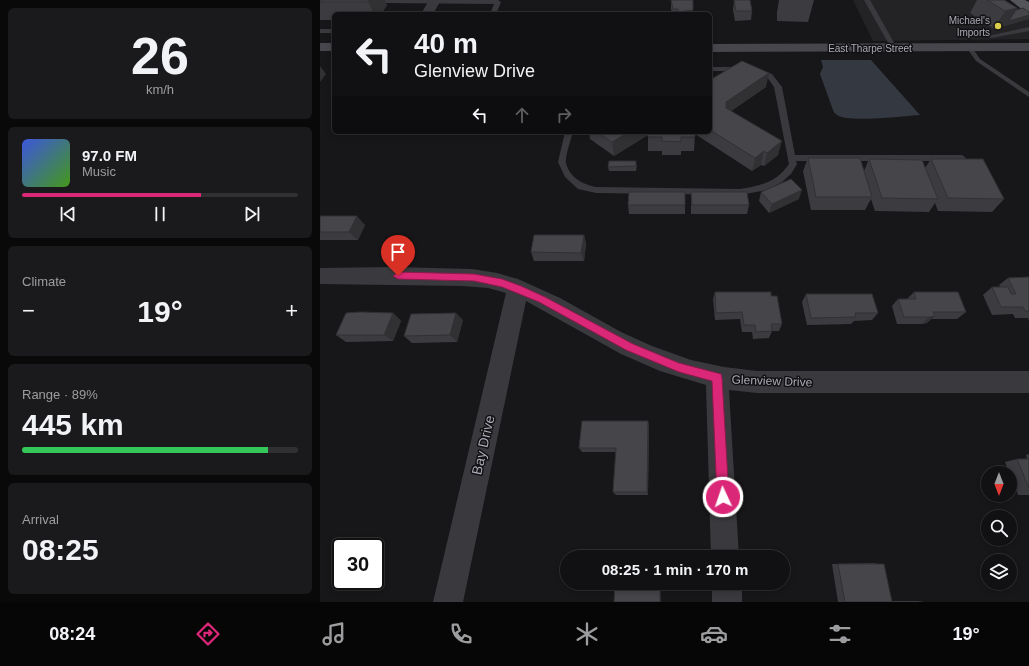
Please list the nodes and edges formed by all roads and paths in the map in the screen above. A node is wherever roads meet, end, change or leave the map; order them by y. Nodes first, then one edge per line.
1 (435, 0) edge
2 (868, 0) edge
3 (385, 1) edge
4 (428, 12) edge
5 (494, 12) edge
6 (1020, 22) edge
7 (1011, 24) edge
8 (1029, 28) edge
9 (320, 31) edge
10 (332, 31) edge
11 (1020, 31) junction
12 (1004, 34) junction
13 (991, 36) dead end
14 (320, 47) edge
15 (332, 47) edge
16 (969, 47) junction
17 (1022, 47) edge
18 (712, 48) edge
19 (894, 48) junction
20 (712, 69) edge
21 (1029, 95) edge
22 (569, 134) edge
23 (792, 158) junction
24 (962, 158) edge
25 (320, 276) edge
26 (518, 288) junction
27 (717, 378) junction
28 (1029, 382) edge
29 (725, 550) edge
30 (727, 590) edge
31 (448, 602) edge
32 (728, 602) edge

1 - 3 lane
1 - 4 street
1 - 5 lane
2 - 19 lane
6 - 8 lane
7 - 11 lane
8 - 11 lane
9 - 10 lane
11 - 12 lane
12 - 13 lane
12 - 17 lane
14 - 15 main road
16 - 17 main road, East Tharpe Street
16 - 19 main road, East Tharpe Street
16 - 21 lane
18 - 19 main road, East Tharpe Street
20 - 23 lane
22 - 23 lane
23 - 24 lane
25 - 26 street, Glenview Drive
26 - 27 street, Glenview Drive
26 - 31 street, Bay Drive
27 - 28 street, Glenview Drive
27 - 29 street
30 - 32 street

